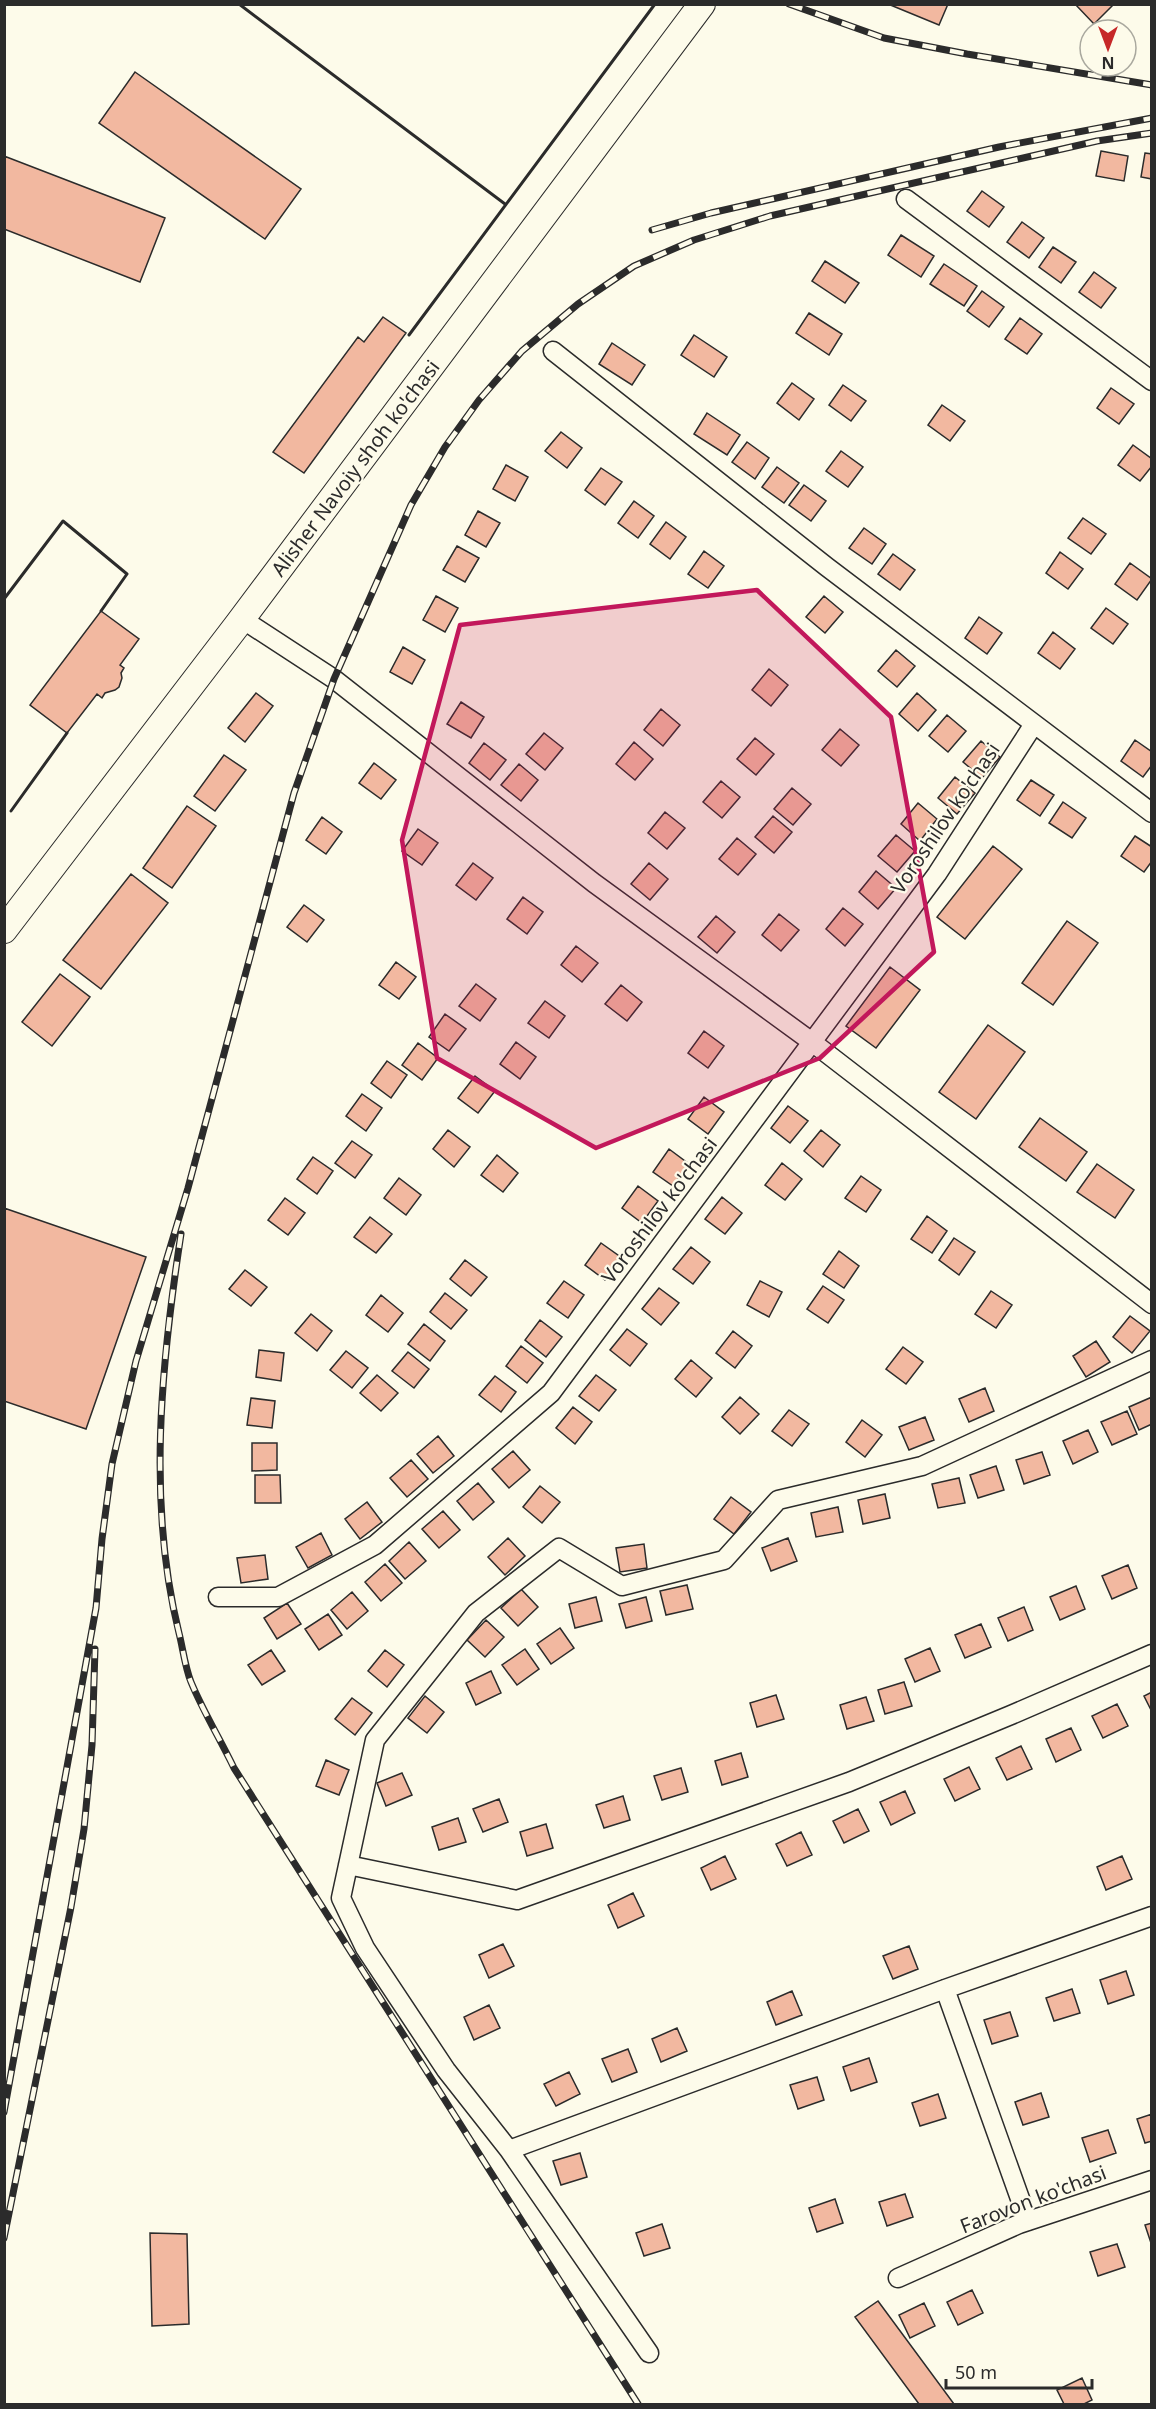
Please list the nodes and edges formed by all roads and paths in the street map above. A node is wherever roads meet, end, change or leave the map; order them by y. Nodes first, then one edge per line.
1 (702, 4) edge
2 (906, 199) dead end
3 (553, 351) dead end
4 (1152, 381) edge
5 (242, 619) junction
6 (1034, 724) junction
7 (1152, 813) edge
8 (4, 930) edge
9 (812, 1042) junction
10 (1152, 1304) edge
11 (1152, 1360) edge
12 (218, 1598) dead end
13 (1152, 1654) edge
14 (348, 1865) junction
15 (1152, 1916) edge
16 (945, 1989) junction
17 (509, 2150) junction
18 (1152, 2180) edge
19 (1028, 2221) junction
20 (898, 2278) dead end
21 (649, 2353) dead end

1 - 5 street, Alisher Navoiy shoh ko'chasi
2 - 4 street
3 - 6 street
5 - 8 street, Alisher Navoiy shoh ko'chasi
5 - 9 street
6 - 7 street
6 - 9 street, Voroshilov ko'chasi
9 - 10 street
9 - 12 street, Voroshilov ko'chasi
11 - 14 street
13 - 14 street
14 - 17 street
15 - 16 street
16 - 17 street
16 - 19 street
17 - 21 street
18 - 19 street, Farovon ko'chasi
19 - 20 street, Farovon ko'chasi

